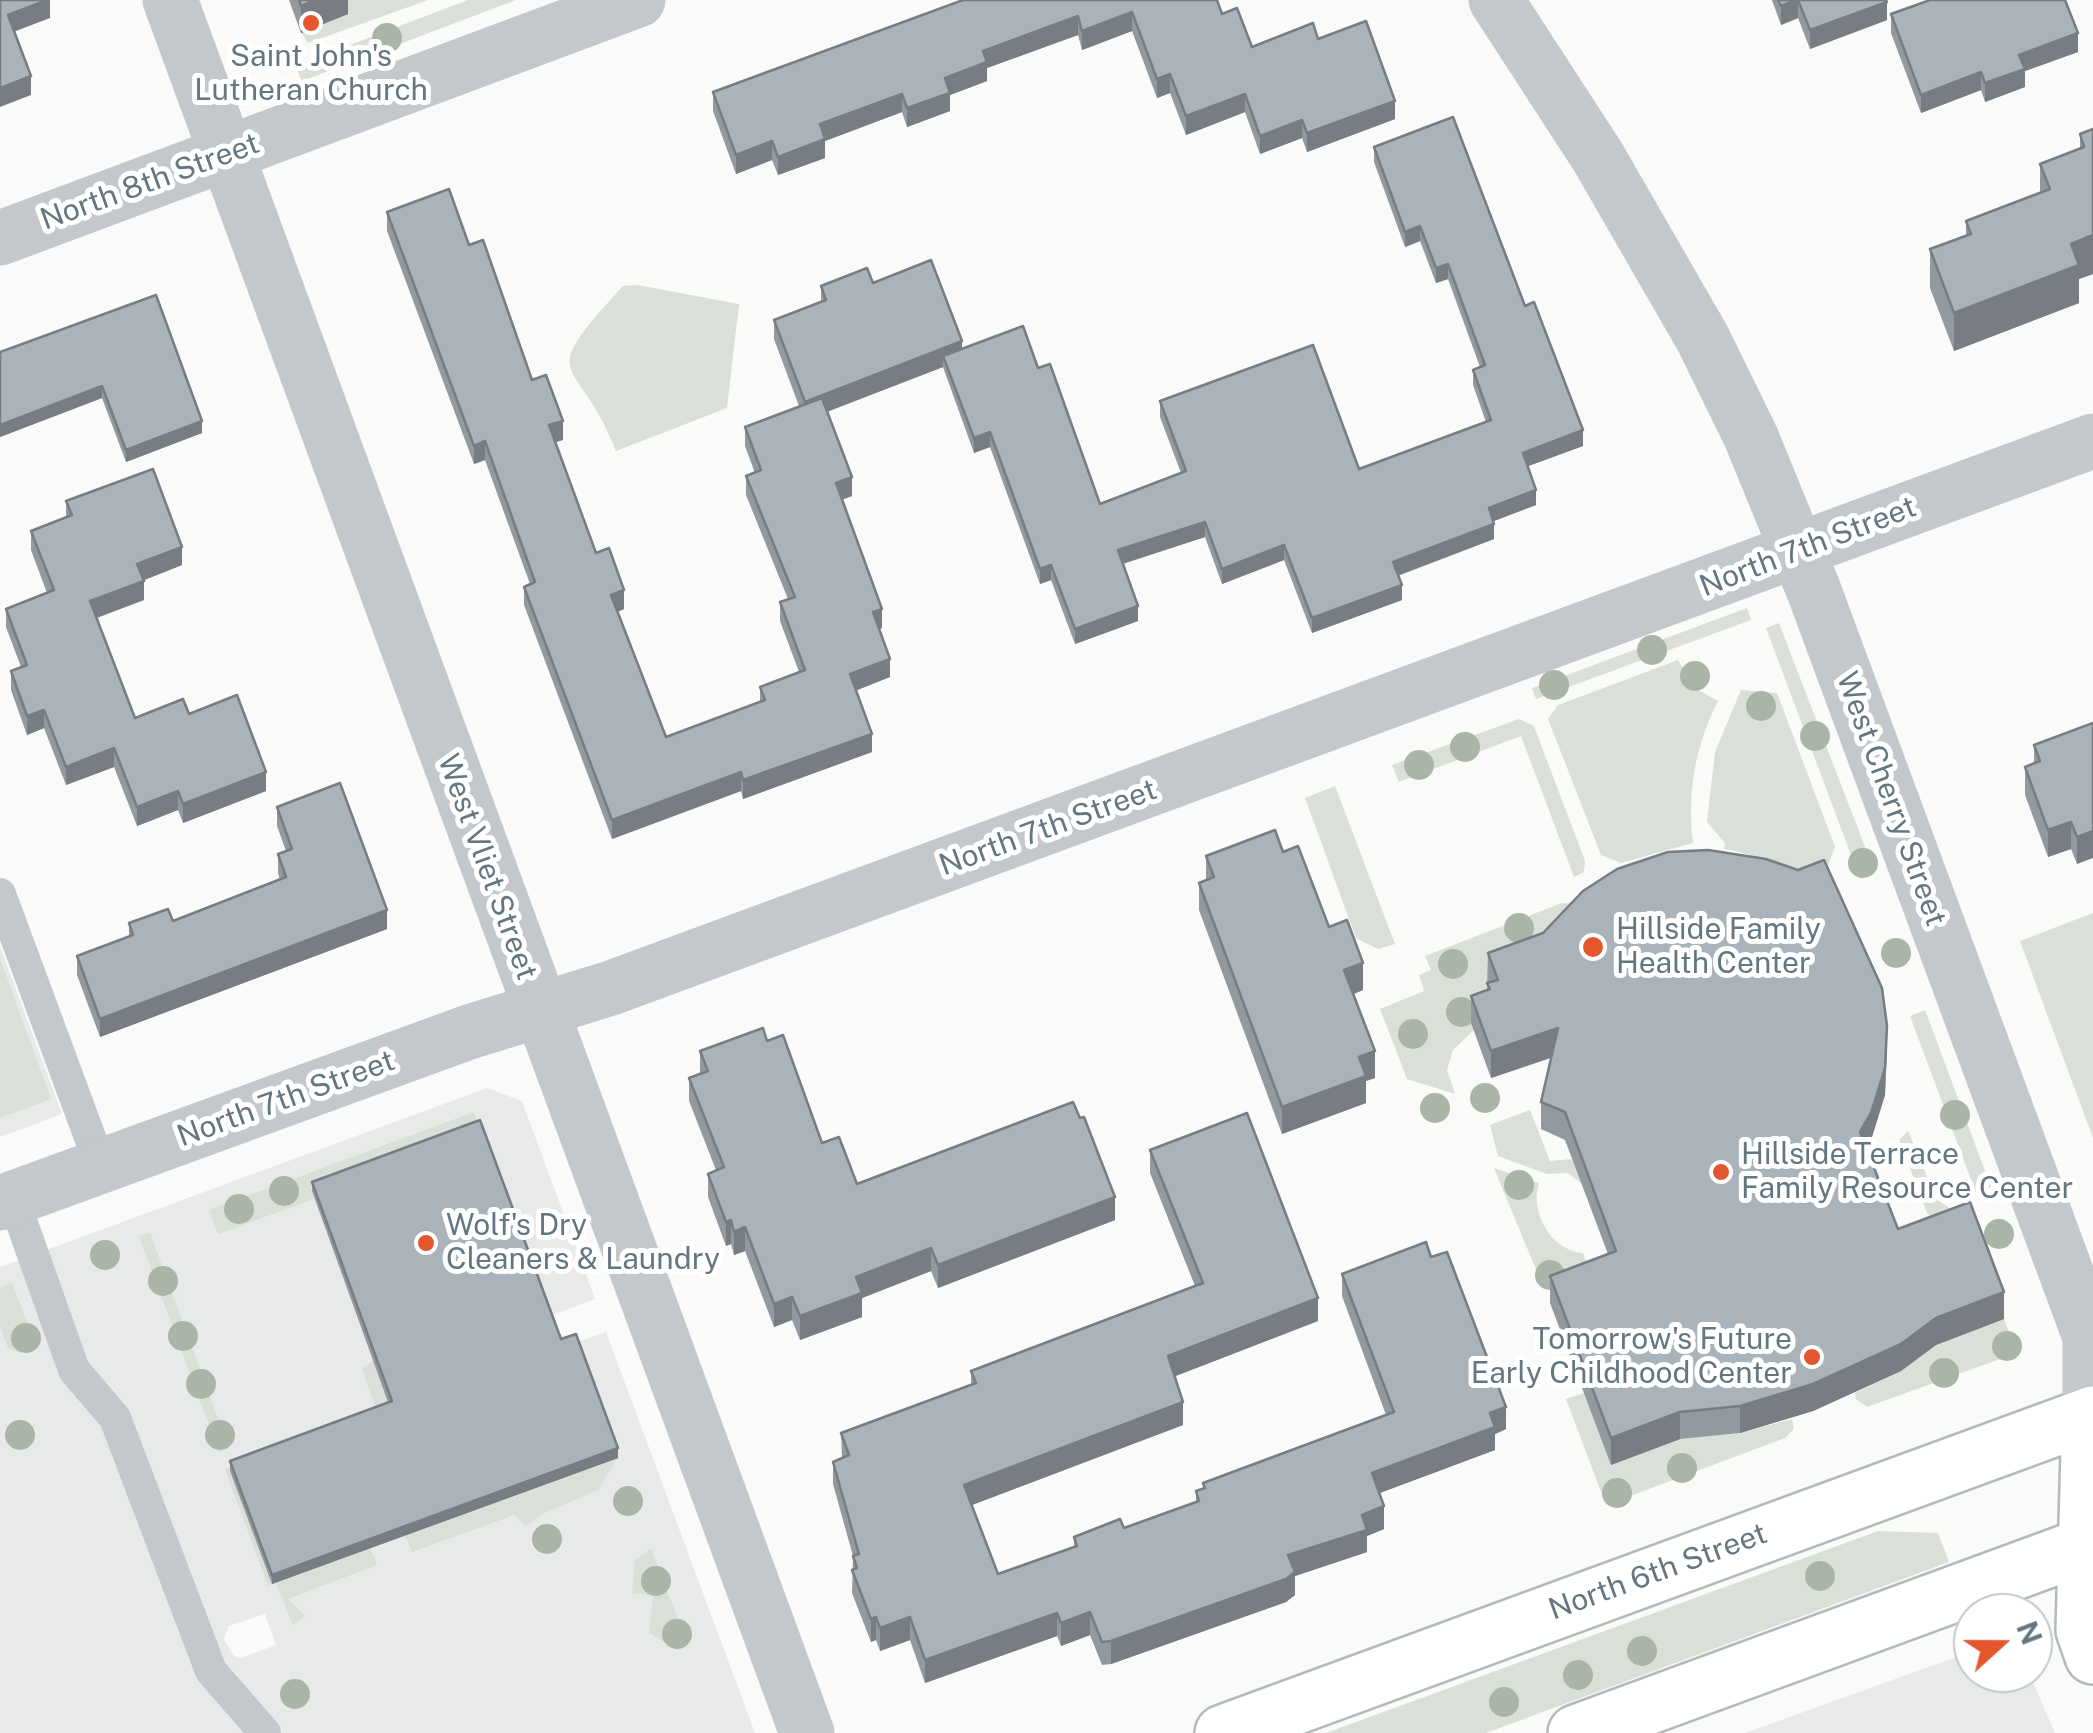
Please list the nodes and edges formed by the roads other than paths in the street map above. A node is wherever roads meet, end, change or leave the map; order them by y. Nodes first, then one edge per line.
1 (170, 0) edge
2 (638, 0) edge
3 (1496, 0) edge
4 (226, 154) junction
5 (0, 238) edge
6 (2093, 440) edge
7 (1799, 551) junction
8 (0, 894) edge
9 (540, 1010) junction
10 (101, 1167) junction
11 (6, 1201) edge
12 (2091, 1414) edge
13 (2090, 1544) edge
14 (2093, 1656) edge
15 (265, 1733) edge
16 (807, 1733) edge
17 (1224, 1733) edge
18 (1576, 1733) edge

1 - 4 street, West Vliet Street
2 - 4 street, North 8th Street
3 - 7 street, West Cherry Street
4 - 5 street, North 8th Street
4 - 9 street, West Vliet Street
6 - 7 street, North 7th Street
7 - 9 street, North 7th Street
7 - 12 street, West Cherry Street
8 - 10 lane
9 - 10 street, North 7th Street
9 - 16 street, West Vliet Street
10 - 11 street, North 7th Street
11 - 15 lane
12 - 13 main road, West Cherry Street
12 - 17 main road, North 6th Street
13 - 14 main road, West Cherry Street
13 - 18 main road

